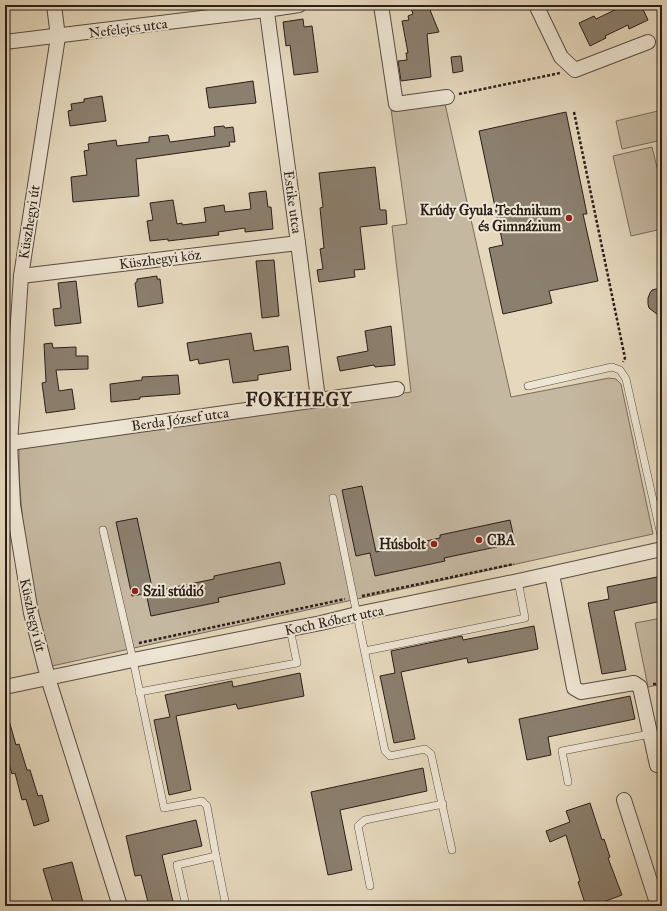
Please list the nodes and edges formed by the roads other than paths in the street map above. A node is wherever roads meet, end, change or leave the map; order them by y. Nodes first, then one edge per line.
1 (54, 5) edge
2 (299, 5) edge
3 (381, 5) edge
4 (536, 5) edge
5 (266, 8) edge
6 (58, 37) junction
7 (5, 42) edge
8 (648, 42) dead end
9 (447, 97) road end
10 (298, 243) junction
11 (21, 276) junction
12 (528, 386) dead end
13 (397, 389) dead end
14 (318, 399) junction
15 (10, 443) junction
16 (333, 498) dead end
17 (104, 530) dead end
18 (662, 540) edge
19 (662, 549) edge
20 (552, 574) junction
21 (518, 581) junction
22 (357, 614) junction
23 (290, 629) junction
24 (365, 651) junction
25 (133, 660) junction
26 (48, 678) junction
27 (5, 687) edge
28 (139, 692) junction
29 (650, 734) junction
30 (657, 765) dead end
31 (568, 782) dead end
32 (624, 800) dead end
33 (443, 804) junction
34 (452, 850) dead end
35 (216, 856) junction
36 (370, 886) dead end
37 (120, 906) edge
38 (186, 906) edge
39 (226, 906) edge
40 (658, 906) edge

1 - 6 street, Küszhegyi út
2 - 5 street, Nefelejcs utca
3 - 9 street
4 - 8 street
5 - 6 street, Nefelejcs utca
5 - 10 street, Estike utca
6 - 7 street, Nefelejcs utca
6 - 11 street, Küszhegyi út
10 - 11 street, Küszhegyi köz
10 - 14 street, Estike utca
11 - 15 street, Küszhegyi út
12 - 18 lane
13 - 14 street, Berda József utca
14 - 15 street, Berda József utca
15 - 26 street, Küszhegyi út
16 - 22 lane
17 - 25 lane
19 - 20 street, Koch Róbert utca
20 - 21 street, Koch Róbert utca
20 - 29 street
21 - 22 street, Koch Róbert utca
21 - 24 lane
22 - 23 street, Koch Róbert utca
22 - 24 lane
23 - 25 street, Koch Róbert utca
23 - 28 lane
24 - 33 lane
25 - 26 street, Koch Róbert utca
25 - 28 lane
26 - 27 street, Koch Róbert utca
26 - 37 street, Küszhegyi út
28 - 35 lane
29 - 30 street
29 - 31 lane
32 - 40 street
33 - 34 lane
33 - 36 lane
35 - 38 lane
35 - 39 lane

